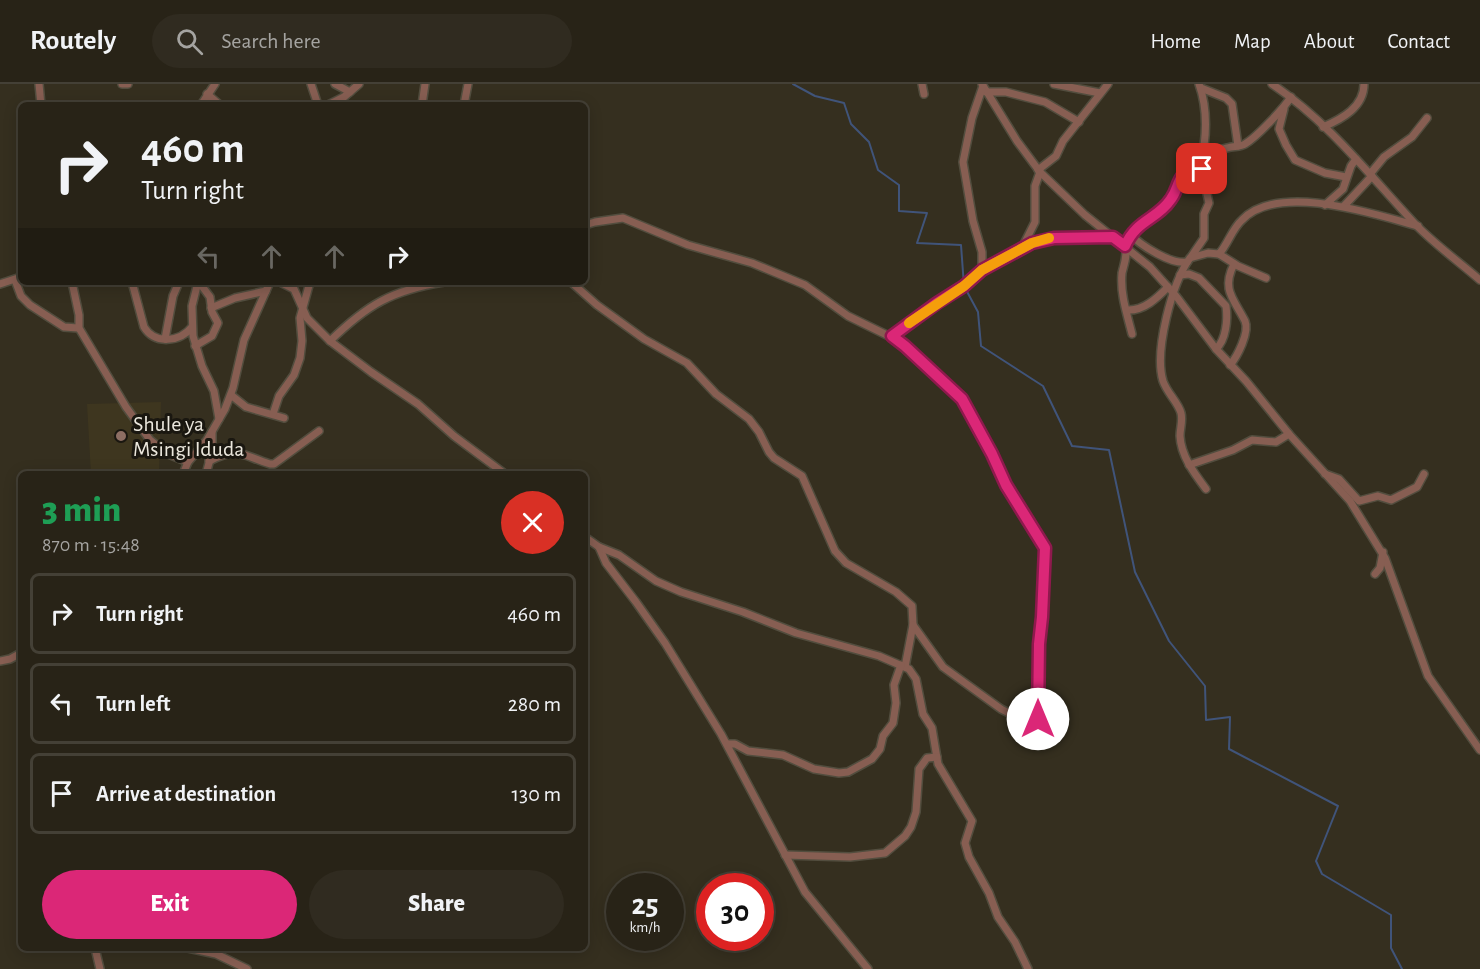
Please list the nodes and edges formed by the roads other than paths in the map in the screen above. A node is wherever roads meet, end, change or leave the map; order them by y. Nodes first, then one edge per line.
1 (39, 84) edge
2 (122, 84) edge
3 (128, 84) edge
4 (215, 84) edge
5 (311, 84) edge
6 (335, 84) edge
7 (359, 84) edge
8 (425, 84) edge
9 (468, 84) edge
10 (922, 84) edge
11 (1054, 84) edge
12 (1108, 84) edge
13 (1272, 84) edge
14 (1364, 84) edge
15 (1200, 86) edge
16 (984, 87) edge
17 (350, 92) junction
18 (1101, 93) junction
19 (207, 94) junction
20 (924, 94) dead end
21 (1291, 97) junction
22 (42, 102) edge
23 (203, 102) edge
24 (216, 102) edge
25 (317, 102) edge
26 (334, 102) edge
27 (422, 102) edge
28 (465, 102) edge
29 (1285, 107) junction
30 (1427, 118) dead end
31 (1079, 122) junction
32 (1323, 126) junction
33 (1238, 146) junction
34 (1356, 159) junction
35 (1199, 170) junction
36 (1039, 171) junction
37 (1371, 175) junction
38 (1346, 177) junction
39 (1325, 206) junction
40 (1344, 207) junction
41 (588, 224) edge
42 (1418, 226) junction
43 (1130, 234) junction
44 (1113, 237) junction
45 (1025, 246) junction
46 (1125, 246) junction
47 (1219, 254) junction
48 (1189, 260) junction
49 (1234, 264) junction
50 (982, 270) junction
51 (1180, 275) junction
52 (18, 278) edge
53 (1266, 278) dead end
54 (1480, 280) edge
55 (0, 284) edge
56 (19, 285) edge
57 (73, 285) edge
58 (133, 285) edge
59 (178, 285) edge
60 (198, 285) edge
61 (201, 285) edge
62 (269, 285) edge
63 (286, 285) edge
64 (309, 285) edge
65 (422, 285) edge
66 (574, 285) edge
67 (1170, 289) junction
68 (266, 291) junction
69 (211, 308) junction
70 (302, 308) junction
71 (1127, 310) junction
72 (192, 327) junction
73 (78, 328) dead end
74 (1132, 334) dead end
75 (892, 336) junction
76 (165, 339) junction
77 (330, 341) junction
78 (195, 346) junction
79 (1216, 349) junction
80 (1230, 365) junction
81 (231, 395) junction
82 (273, 414) junction
83 (284, 418) dead end
84 (219, 419) junction
85 (212, 430) junction
86 (319, 431) dead end
87 (1289, 434) junction
88 (209, 461) junction
89 (188, 462) junction
90 (1189, 465) junction
91 (184, 471) edge
92 (207, 471) edge
93 (501, 471) edge
94 (1325, 474) junction
95 (1424, 474) dead end
96 (1206, 489) dead end
97 (588, 539) edge
98 (599, 547) junction
99 (1383, 552) junction
100 (1375, 574) dead end
101 (913, 625) junction
102 (18, 655) edge
103 (0, 661) edge
104 (903, 666) junction
105 (727, 744) junction
106 (1480, 750) edge
107 (937, 757) junction
108 (785, 855) junction
109 (96, 951) edge
110 (202, 951) edge
111 (100, 969) edge
112 (247, 969) edge
113 (867, 969) edge
114 (1028, 969) edge

1 - 22 street
2 - 3 street
4 - 19 street
5 - 25 street
6 - 17 street
7 - 17 street
8 - 27 street
9 - 28 street
10 - 20 street
11 - 18 street
12 - 18 street
13 - 21 street
14 - 32 street
15 - 33 street
15 - 35 street
16 - 31 street
16 - 36 street
16 - 50 street
17 - 26 street
18 - 31 street
19 - 23 street
19 - 24 street
21 - 29 street
21 - 32 street
29 - 33 street
29 - 38 street
30 - 37 street
31 - 36 street
32 - 34 street
33 - 35 street
34 - 37 street
34 - 38 street
35 - 43 street
35 - 48 street
36 - 44 street
36 - 45 street
37 - 40 street
37 - 42 street
38 - 39 street
39 - 40 street
39 - 47 street
40 - 42 street
41 - 75 street
42 - 54 street
43 - 46 street
43 - 48 street
44 - 45 street
44 - 46 street
45 - 50 street
46 - 67 street
46 - 71 street
47 - 48 street
47 - 49 street
48 - 51 street
49 - 53 street
49 - 80 street
50 - 75 street
51 - 67 street
51 - 79 street
52 - 55 street
56 - 73 street
57 - 89 street
58 - 76 street
59 - 76 street
60 - 72 street
61 - 69 street
62 - 68 street
63 - 70 street
64 - 70 street
65 - 77 street
66 - 101 street
67 - 71 street
67 - 79 street
67 - 90 street
68 - 69 street
68 - 81 street
69 - 78 street
70 - 77 street
70 - 82 street
71 - 74 street
72 - 76 street
72 - 78 street
75 - 101 street
77 - 93 street
78 - 84 street
79 - 80 street
80 - 87 street
81 - 82 street
81 - 84 street
82 - 83 street
84 - 85 street
85 - 88 street
85 - 89 street
86 - 88 street
87 - 90 street
87 - 94 street
88 - 92 street
89 - 91 street
90 - 96 street
94 - 95 street
94 - 99 street
97 - 98 street
98 - 104 street
98 - 105 street
99 - 100 street
99 - 106 street
101 - 104 street
102 - 103 street
104 - 105 street
104 - 107 street
105 - 108 street
107 - 108 street
107 - 114 street
108 - 113 street
109 - 111 street
110 - 112 street

